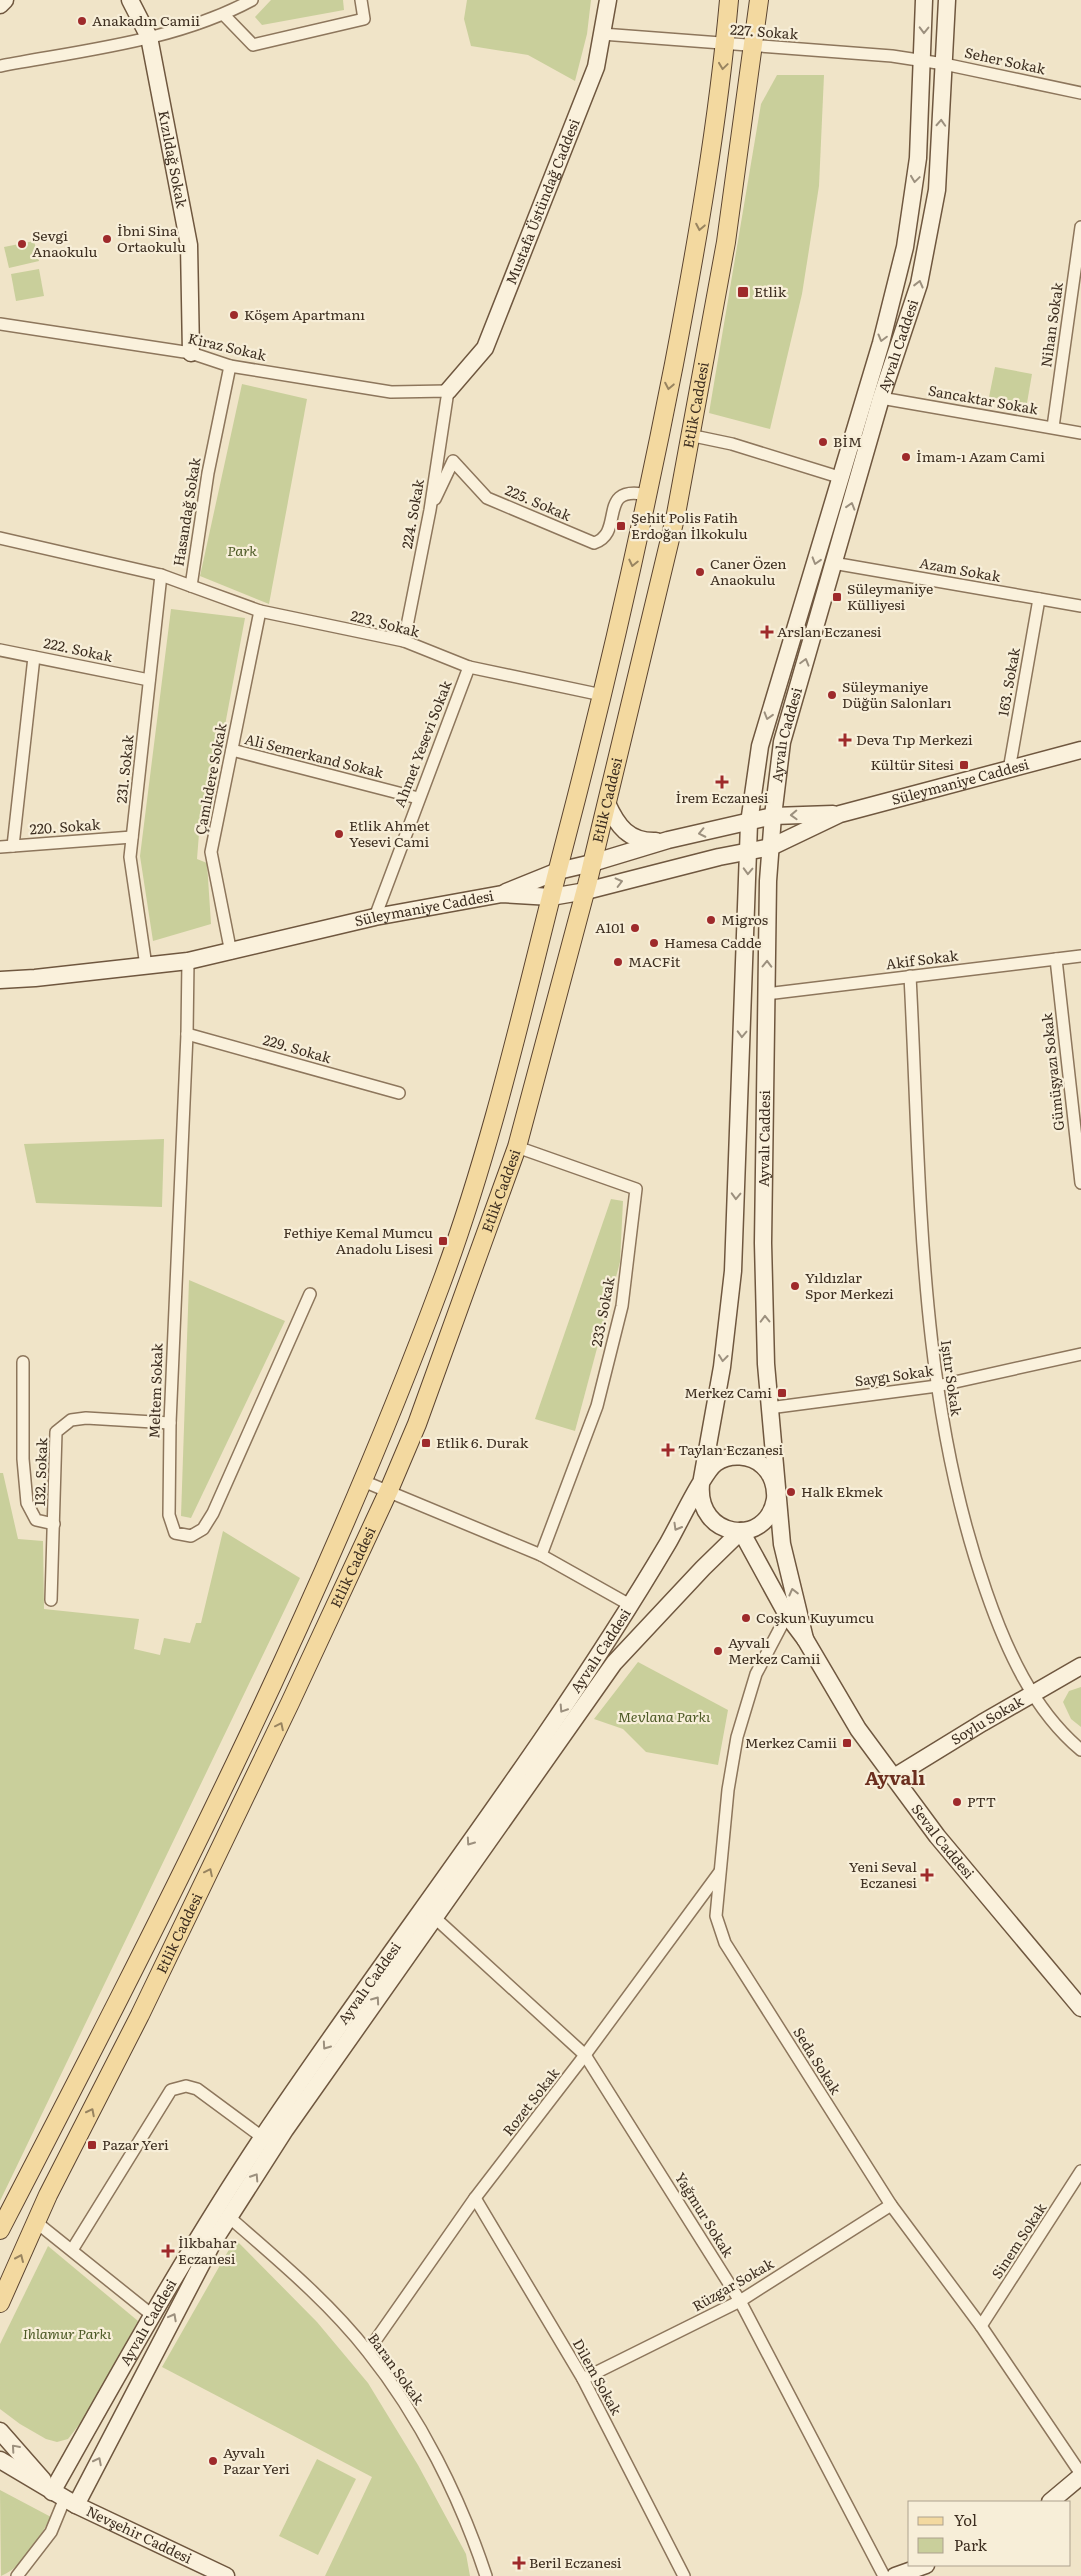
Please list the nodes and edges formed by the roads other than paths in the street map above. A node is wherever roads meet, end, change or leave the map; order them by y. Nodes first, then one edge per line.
1 (5, 0) edge
2 (130, 0) edge
3 (252, 0) edge
4 (360, 0) edge
5 (608, 0) edge
6 (729, 0) edge
7 (759, 0) edge
8 (924, 0) edge
9 (946, 0) edge
10 (0, 5) edge
11 (224, 15) junction
12 (602, 34) junction
13 (149, 37) junction
14 (725, 44) junction
15 (753, 46) junction
16 (924, 60) junction
17 (944, 64) junction
18 (0, 66) edge
19 (1081, 93) edge
20 (1081, 227) edge
21 (0, 324) edge
22 (191, 353) junction
23 (230, 366) junction
24 (448, 391) junction
25 (881, 398) junction
26 (1053, 427) junction
27 (1081, 433) edge
28 (690, 435) junction
29 (842, 478) junction
30 (648, 495) junction
31 (430, 510) junction
32 (0, 538) edge
33 (833, 563) junction
34 (161, 575) junction
35 (191, 586) junction
36 (1039, 599) junction
37 (1081, 606) edge
38 (260, 612) junction
39 (404, 641) junction
40 (0, 650) edge
41 (34, 657) junction
42 (469, 667) junction
43 (149, 680) junction
44 (602, 695) junction
45 (232, 750) junction
46 (1081, 750) edge
47 (1009, 770) junction
48 (418, 798) junction
49 (607, 803) junction
50 (840, 814) junction
51 (773, 816) junction
52 (749, 823) junction
53 (132, 837) junction
54 (668, 840) junction
55 (13, 846) junction
56 (0, 847) edge
57 (771, 847) junction
58 (748, 850) junction
59 (592, 864) junction
60 (558, 871) junction
61 (586, 891) junction
62 (502, 894) junction
63 (551, 897) junction
64 (375, 917) junction
65 (231, 952) junction
66 (1081, 956) edge
67 (1056, 959) junction
68 (188, 961) junction
69 (146, 966) junction
70 (910, 976) junction
71 (0, 980) edge
72 (766, 994) junction
73 (187, 1034) junction
74 (399, 1093) dead end
75 (517, 1147) junction
76 (1081, 1183) edge
77 (310, 1294) dead end
78 (1081, 1354) edge
79 (23, 1362) dead end
80 (937, 1386) junction
81 (769, 1408) junction
82 (170, 1423) junction
83 (363, 1481) junction
84 (701, 1484) junction
85 (389, 1490) junction
86 (775, 1490) junction
87 (54, 1524) junction
88 (741, 1532) junction
89 (541, 1555) junction
90 (51, 1600) dead end
91 (630, 1606) junction
92 (787, 1616) junction
93 (805, 1639) junction
94 (1081, 1666) edge
95 (1032, 1694) junction
96 (1081, 1750) edge
97 (894, 1777) junction
98 (719, 1872) junction
99 (434, 1917) junction
100 (1081, 2008) edge
101 (585, 2055) junction
102 (262, 2137) junction
103 (1081, 2171) edge
104 (475, 2198) junction
105 (891, 2205) junction
106 (229, 2217) junction
107 (36, 2222) junction
108 (0, 2230) edge
109 (72, 2250) junction
110 (740, 2300) junction
111 (0, 2302) edge
112 (152, 2315) junction
113 (981, 2326) junction
114 (368, 2352) junction
115 (583, 2379) junction
116 (0, 2431) edge
117 (0, 2460) edge
118 (1081, 2475) edge
119 (65, 2498) junction
120 (1051, 2501) edge
121 (923, 2566) edge
122 (219, 2574) edge
123 (17, 2576) edge
124 (486, 2576) edge
125 (684, 2576) edge
126 (884, 2576) edge
127 (895, 2576) edge

1 - 10 main road
2 - 13 main road, Kızıldağ Sokak
3 - 11 street
4 - 11 street
5 - 12 main road, Mustafa Üstündağ Caddesi
6 - 14 main road, Etlik Caddesi
7 - 15 main road, Etlik Caddesi
8 -> 16 main road, Ayvalı Caddesi
9 - 17 main road, Ayvalı Caddesi
11 - 13 street
12 - 14 street, 227. Sokak
12 - 24 main road, Mustafa Üstündağ Caddesi
13 - 18 street
13 - 22 main road, Kızıldağ Sokak
14 - 15 street, 227. Sokak
14 -> 30 main road, Etlik Caddesi
15 - 16 street, 227. Sokak
15 - 28 main road, Etlik Caddesi
16 - 17 street, Seher Sokak
16 -> 29 main road, Ayvalı Caddesi
17 - 19 street, Seher Sokak
25 -> 17 main road, Ayvalı Caddesi
20 - 26 street, Nihan Sokak
21 - 22 street, Kiraz Sokak
22 - 23 street, Kiraz Sokak
23 - 24 street, Kiraz Sokak
23 - 35 street, Hasandağ Sokak
24 - 31 street, 224. Sokak
25 - 26 street, Sancaktar Sokak
33 -> 25 main road, Ayvalı Caddesi
26 - 27 street, Sancaktar Sokak
28 - 29 street
28 - 49 main road, Etlik Caddesi
29 -> 52 main road, Ayvalı Caddesi
30 - 31 street, 225. Sokak
30 -> 44 main road, Etlik Caddesi
31 - 39 street, 224. Sokak
32 - 34 street, Hasandağ Sokak
33 - 36 street, Azam Sokak
51 -> 33 main road, Ayvalı Caddesi
34 - 35 street, Hasandağ Sokak
34 - 43 street, 231. Sokak
35 - 38 street, 223. Sokak
36 - 37 street, Azam Sokak
36 - 47 street, 163. Sokak
38 - 39 street, 223. Sokak
38 - 45 street, Çamlıdere Sokak
39 - 42 street, 223. Sokak
40 - 41 street, 222. Sokak
41 - 43 street, 222. Sokak
41 - 55 street
42 - 44 street, 223. Sokak
42 - 48 street, Ahmet Yesevi Sokak
43 - 53 street, 231. Sokak
44 - 60 main road, Etlik Caddesi
45 - 48 street, Ali Semerkand Sokak
45 - 65 street, Çamlıdere Sokak
46 - 47 main road, Süleymaniye Caddesi
47 - 50 main road, Süleymaniye Caddesi
48 - 64 street, Ahmet Yesevi Sokak
49 - 54 main road, Süleymaniye Caddesi
49 - 59 main road, Etlik Caddesi
50 -> 51 main road, Süleymaniye Caddesi
50 - 57 main road, Süleymaniye Caddesi
51 - 52 main road, Süleymaniye Caddesi
51 - 57 main road, Ayvalı Caddesi
52 -> 54 main road, Süleymaniye Caddesi
52 - 58 main road, Ayvalı Caddesi
53 - 55 street, 220. Sokak
53 - 69 street, 231. Sokak
54 - 59 main road, Süleymaniye Caddesi
55 - 56 street, 220. Sokak
57 - 58 main road, Süleymaniye Caddesi
72 -> 57 main road, Ayvalı Caddesi
61 -> 58 main road, Süleymaniye Caddesi
58 -> 84 main road, Ayvalı Caddesi
59 - 60 main road, Süleymaniye Caddesi
59 - 61 main road, Etlik Caddesi
60 - 62 main road, Süleymaniye Caddesi
60 - 63 main road, Etlik Caddesi
61 - 63 main road, Süleymaniye Caddesi
61 - 75 main road, Etlik Caddesi
62 - 63 main road, Süleymaniye Caddesi
62 - 64 main road, Süleymaniye Caddesi
63 - 83 main road, Etlik Caddesi
64 - 65 main road, Süleymaniye Caddesi
65 - 68 main road, Süleymaniye Caddesi
66 - 67 street, Akif Sokak
67 - 70 street, Akif Sokak
67 - 76 street, Gümüşyazı Sokak
68 - 69 main road, Süleymaniye Caddesi
68 - 73 street, Meltem Sokak
69 - 71 main road, Süleymaniye Caddesi
70 - 72 street, Akif Sokak
70 - 80 street, Işıtır Sokak
81 -> 72 main road, Ayvalı Caddesi
73 - 74 street, 229. Sokak
73 - 82 street, Meltem Sokak
75 - 85 main road, Etlik Caddesi
75 - 89 street, 233. Sokak
77 - 82 street, Meltem Sokak
78 - 80 street, Saygı Sokak
79 - 87 street
80 - 81 street, Saygı Sokak
80 - 95 street, Işıtır Sokak
81 - 86 main road, Ayvalı Caddesi
82 - 87 street, 132. Sokak
83 - 85 street
83 - 108 main road, Etlik Caddesi
84 - 86 main road, Ayvalı Caddesi
84 - 88 main road, Ayvalı Caddesi
84 -> 91 main road, Ayvalı Caddesi
85 - 89 street
107 -> 85 main road, Etlik Caddesi
86 - 88 main road, Ayvalı Caddesi
93 -> 86 main road, Seval Caddesi
87 - 90 street, 132. Sokak
88 - 92 main road, Seval Caddesi
88 - 99 main road, Ayvalı Caddesi
89 - 91 street
91 -> 102 main road, Ayvalı Caddesi
92 - 93 main road, Seval Caddesi
92 - 98 street, Seda Sokak
93 - 97 main road, Seval Caddesi
94 - 95 main road, Soylu Sokak
95 - 96 street, Işıtır Sokak
95 - 97 main road, Soylu Sokak
97 - 100 main road, Seval Caddesi
98 - 101 street, Rozet Sokak
98 - 105 street, Seda Sokak
99 - 101 street, Yağmur Sokak
106 -> 99 main road, Ayvalı Caddesi
101 - 104 street, Rozet Sokak
101 - 110 street, Yağmur Sokak
102 - 109 street
102 - 112 main road, Ayvalı Caddesi
103 - 113 street, Sinem Sokak
104 - 114 street, Rozet Sokak
104 - 115 street, Dilem Sokak
105 - 110 street, Rüzgar Sokak
105 - 113 street, Seda Sokak
106 - 114 street, Baran Sokak
119 -> 106 main road, Ayvalı Caddesi
107 - 109 street
111 -> 107 main road, Etlik Caddesi
109 - 112 street
110 - 115 street, Rüzgar Sokak
110 - 126 street, Yağmur Sokak
112 - 119 main road, Ayvalı Caddesi
113 - 118 street, Seda Sokak
114 - 124 street, Baran Sokak
115 - 125 street, Dilem Sokak
119 -> 116 main road, Nevşehir Caddesi
117 - 119 main road, Nevşehir Caddesi
118 - 120 main road
119 - 122 main road, Nevşehir Caddesi
119 - 123 street
121 - 127 main road

